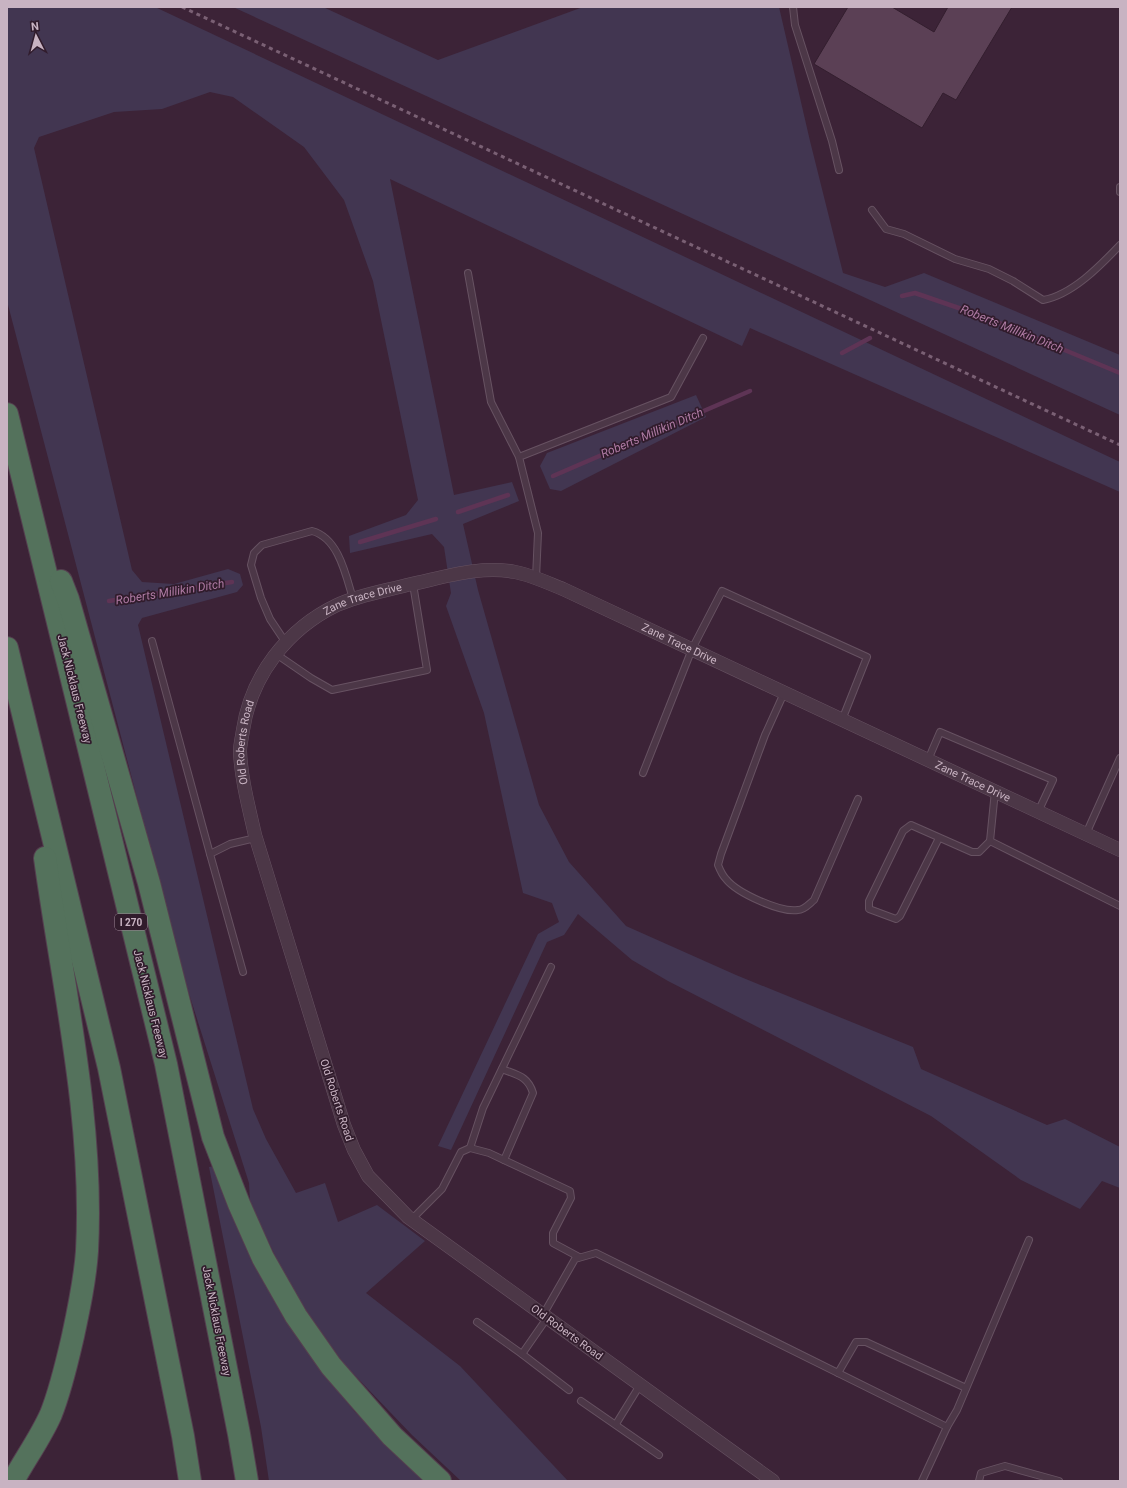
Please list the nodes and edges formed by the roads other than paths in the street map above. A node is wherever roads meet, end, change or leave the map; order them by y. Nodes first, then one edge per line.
1 (793, 7) edge
2 (839, 170) dead end
3 (1120, 187) edge
4 (1120, 192) edge
5 (872, 210) dead end
6 (1120, 245) edge
7 (468, 273) dead end
8 (703, 338) dead end
9 (7, 414) edge
10 (519, 457) junction
11 (26, 490) junction
12 (536, 578) junction
13 (413, 584) junction
14 (353, 599) junction
15 (152, 641) dead end
16 (286, 643) junction
17 (7, 648) edge
18 (692, 649) junction
19 (276, 654) junction
20 (252, 693) joint
21 (784, 693) junction
22 (842, 720) junction
23 (28, 730) junction
24 (1120, 758) edge
25 (928, 760) junction
26 (643, 773) dead end
27 (995, 791) junction
28 (858, 800) dead end
29 (1038, 812) junction
30 (1086, 834) junction
31 (256, 838) junction
32 (939, 838) junction
33 (990, 842) junction
34 (1120, 850) edge
35 (210, 854) junction
36 (1120, 906) edge
37 (551, 967) dead end
38 (243, 972) dead end
39 (502, 1069) junction
40 (470, 1148) junction
41 (504, 1160) junction
42 (412, 1219) junction
43 (1029, 1240) dead end
44 (579, 1257) junction
45 (545, 1316) junction
46 (477, 1322) dead end
47 (522, 1354) junction
48 (838, 1373) junction
49 (640, 1385) junction
50 (966, 1388) junction
51 (569, 1390) dead end
52 (581, 1401) dead end
53 (616, 1424) junction
54 (947, 1427) junction
55 (659, 1455) dead end
56 (13, 1481) edge
57 (190, 1481) edge
58 (247, 1481) edge
59 (440, 1481) edge
60 (773, 1481) edge
61 (922, 1481) edge
62 (979, 1481) edge
63 (1060, 1481) edge

1 - 2 lane
3 - 4 lane
5 - 6 lane
7 - 10 lane
8 - 10 lane
9 - 11 highway, Jack Nicklaus Freeway / I 270
10 - 12 lane
11 - 58 highway, Jack Nicklaus Freeway / I 270
11 - 59 highway
12 - 13 street, Zane Trace Drive
12 - 18 street, Zane Trace Drive
13 - 14 street, Zane Trace Drive
13 - 19 lane
14 - 16 street, Zane Trace Drive
14 - 16 lane
15 - 35 lane
16 - 19 street, Zane Trace Drive
17 - 23 highway
18 - 21 street, Zane Trace Drive
18 - 22 lane
18 - 26 lane
19 - 20 street, Zane Trace Drive
20 - 31 street, Old Roberts Road
21 - 22 street, Zane Trace Drive
21 - 28 lane
22 - 25 street, Zane Trace Drive
23 - 56 highway
23 - 57 highway
24 - 30 lane
25 - 27 street, Zane Trace Drive
25 - 29 lane
27 - 29 street, Zane Trace Drive
27 - 33 lane
29 - 30 street, Zane Trace Drive
30 - 34 street, Zane Trace Drive
31 - 35 lane
31 - 42 street, Old Roberts Road
32 - 32 lane
32 - 33 lane
33 - 36 lane
35 - 38 lane
37 - 39 lane
39 - 40 lane
39 - 41 lane
40 - 41 lane
40 - 42 lane
41 - 44 lane
42 - 45 street, Old Roberts Road
43 - 50 lane
44 - 45 lane
44 - 48 lane
45 - 47 lane
45 - 49 street, Old Roberts Road
46 - 47 lane
47 - 51 lane
48 - 50 lane
48 - 54 lane
49 - 53 lane
49 - 60 street, Old Roberts Road
50 - 54 lane
52 - 53 lane
53 - 55 lane
54 - 61 lane
62 - 63 lane

